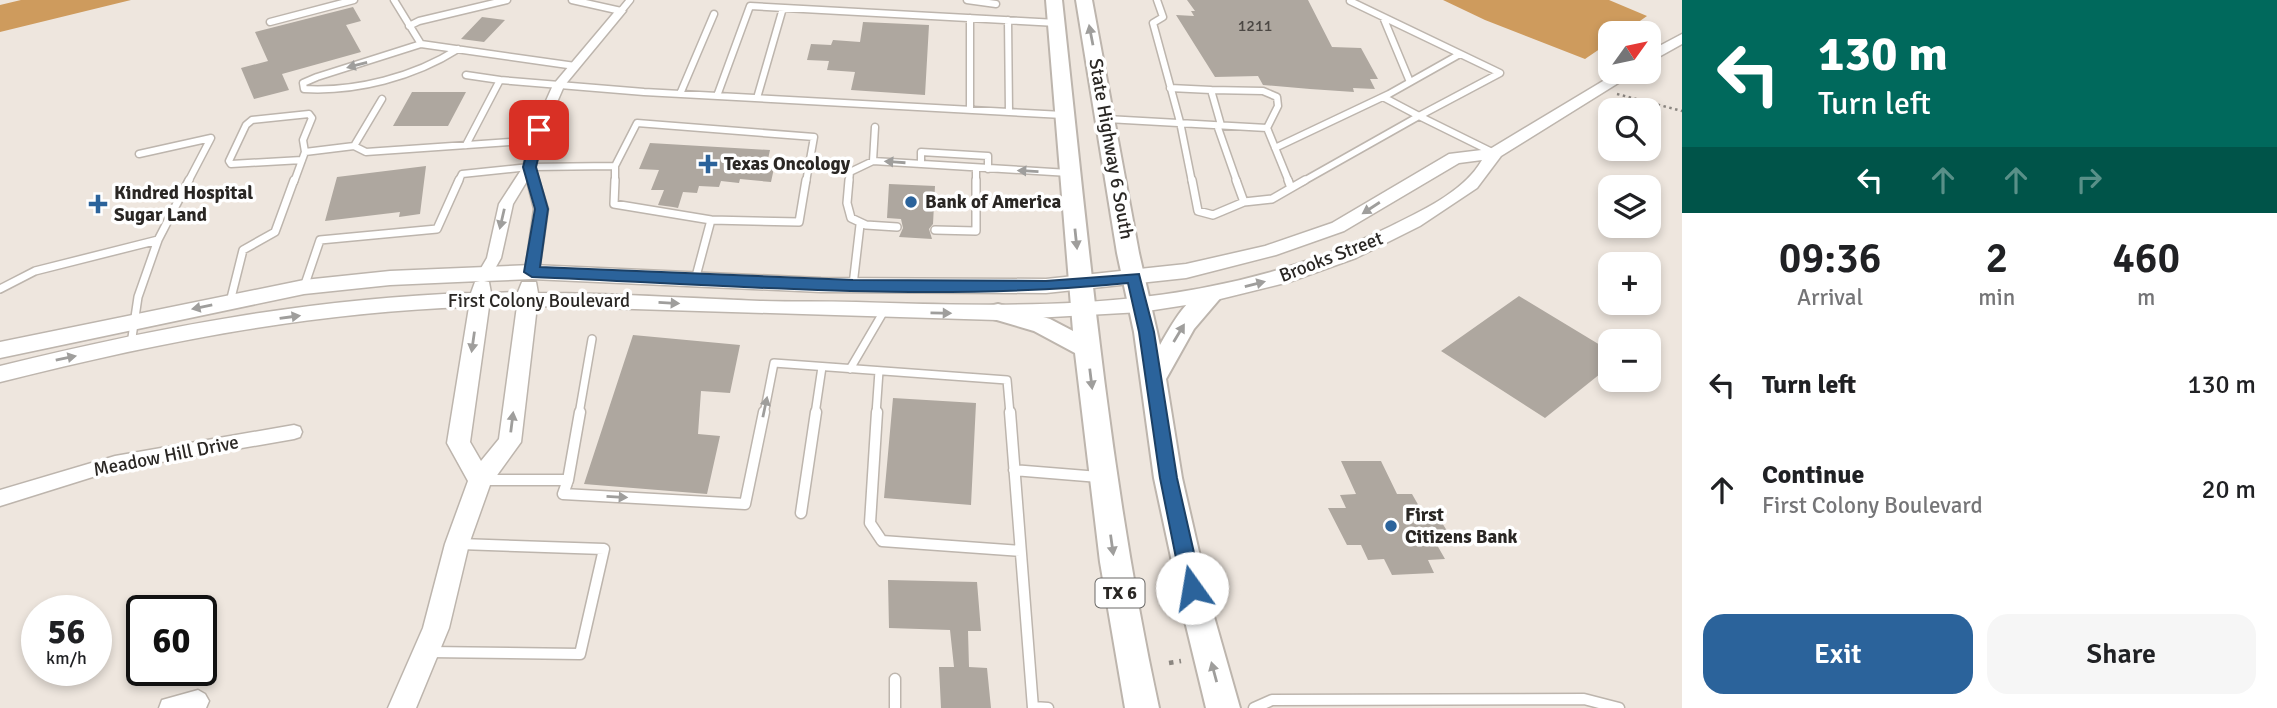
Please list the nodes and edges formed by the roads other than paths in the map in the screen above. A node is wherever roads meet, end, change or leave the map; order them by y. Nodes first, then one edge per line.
1 (354, 0) edge
2 (394, 0) edge
3 (507, 0) edge
4 (572, 0) edge
5 (631, 0) edge
6 (967, 0) edge
7 (1054, 0) edge
8 (1084, 0) edge
9 (1157, 0) edge
10 (1350, 1) edge
11 (996, 2) edge
12 (783, 8) junction
13 (621, 10) junction
14 (715, 15) dead end
15 (1382, 17) junction
16 (970, 18) junction
17 (997, 19) junction
18 (1008, 20) junction
19 (270, 22) dead end
20 (1057, 23) junction
21 (409, 26) junction
22 (1682, 38) edge
23 (421, 44) junction
24 (458, 48) junction
25 (1661, 51) edge
26 (1460, 54) junction
27 (575, 66) junction
28 (466, 75) dead end
29 (500, 80) junction
30 (1410, 82) junction
31 (1608, 84) edge
32 (559, 85) junction
33 (1170, 88) junction
34 (1211, 90) junction
35 (680, 94) junction
36 (717, 96) junction
37 (1383, 97) junction
38 (757, 98) junction
39 (382, 99) dead end
40 (971, 110) junction
41 (1009, 112) junction
42 (1063, 115) junction
43 (1419, 116) junction
44 (1107, 118) junction
45 (1180, 122) junction
46 (1219, 125) junction
47 (875, 127) dead end
48 (1267, 128) junction
49 (537, 140) junction
50 (466, 145) junction
51 (354, 146) junction
52 (1275, 148) junction
53 (1494, 153) junction
54 (139, 154) dead end
55 (303, 156) junction
56 (873, 161) junction
57 (921, 164) junction
58 (615, 166) junction
59 (529, 167) junction
60 (976, 168) junction
61 (988, 169) junction
62 (1069, 173) junction
63 (1292, 188) junction
64 (1244, 202) junction
65 (711, 220) junction
66 (860, 225) junction
67 (897, 227) dead end
68 (935, 230) dead end
69 (158, 240) junction
70 (532, 272) junction
71 (484, 275) junction
72 (1134, 277) junction
73 (695, 280) junction
74 (1080, 283) junction
75 (853, 285) junction
76 (304, 287) junction
77 (0, 289) edge
78 (1211, 295) junction
79 (528, 299) junction
80 (479, 300) junction
81 (230, 302) junction
82 (1140, 306) junction
83 (884, 311) junction
84 (998, 312) junction
85 (1084, 312) junction
86 (135, 321) junction
87 (592, 339) dead end
88 (131, 344) junction
89 (1087, 349) junction
90 (0, 350) edge
91 (822, 367) junction
92 (850, 369) junction
93 (879, 371) junction
94 (0, 374) edge
95 (1154, 377) junction
96 (294, 432) dead end
97 (1014, 470) junction
98 (1102, 477) junction
99 (480, 480) junction
100 (568, 480) junction
101 (0, 498) edge
102 (801, 513) dead end
103 (457, 544) junction
104 (1020, 551) junction
105 (426, 652) junction
106 (895, 680) dead end
107 (198, 701) dead end
108 (170, 708) edge
109 (402, 708) edge
110 (895, 708) edge
111 (1033, 708) edge
112 (1048, 708) edge
113 (1142, 708) edge
114 (1223, 708) edge
115 (1254, 708) edge
116 (1619, 708) edge

1 - 19 lane
2 - 21 lane
3 - 21 lane
4 - 13 lane
5 - 13 lane
6 - 11 lane
7 - 20 main road, State Highway 6 South / TX 6
44 -> 8 main road, State Highway 6 South
9 - 33 lane
10 - 15 lane
11 - 17 lane
12 - 16 lane
12 - 36 lane
12 - 38 lane
13 - 27 street
14 - 35 lane
15 - 26 lane
15 - 30 lane
16 - 17 lane
16 - 40 lane
17 - 18 lane
18 - 20 lane
18 - 41 lane
20 - 42 main road, State Highway 6 South / TX 6
21 - 23 lane
22 - 25 main road
23 - 24 lane
23 -> 24 lane
24 - 27 lane
26 - 30 lane
26 - 43 lane
27 - 32 street
28 - 29 lane
29 - 32 lane
29 - 50 lane
30 - 37 lane
31 - 53 main road, Brooks Street
32 - 35 lane
32 - 49 street
33 - 34 lane
33 - 45 lane
34 - 46 lane
34 - 48 lane
35 - 36 lane
36 - 38 lane
37 - 43 lane
37 - 52 lane
38 - 40 lane
39 - 51 lane
40 - 41 lane
41 - 42 lane
42 - 62 main road, State Highway 6 South / TX 6
43 - 53 lane
43 - 63 lane
44 - 45 lane
44 - 72 main road, State Highway 6 South
45 - 46 lane
45 - 64 lane
46 - 48 lane
46 - 64 lane
47 - 56 lane
48 - 52 lane
49 - 50 lane
49 - 59 street
50 - 51 lane
51 - 55 lane
52 - 63 lane
53 -> 72 main road, Brooks Street
78 -> 53 main road, Brooks Street
54 - 69 lane
55 - 55 lane
55 - 81 lane
57 -> 56 lane
56 - 66 lane
57 - 60 lane
57 - 61 lane
58 - 59 lane
58 - 65 lane
58 - 65 lane
59 - 70 street
59 -> 71 street
59 - 76 lane
60 - 61 lane
60 - 68 lane
62 -> 61 lane
62 -> 74 main road, State Highway 6 South / TX 6
63 - 64 lane
65 - 73 lane
66 - 67 lane
66 - 75 lane
69 - 77 lane
69 - 86 lane
70 - 71 main road, First Colony Boulevard
70 - 73 main road, First Colony Boulevard
70 - 79 main road
71 - 76 main road, First Colony Boulevard
71 - 80 main road
72 - 74 main road, Brooks Street
72 - 82 main road, State Highway 6 South
73 - 75 main road, First Colony Boulevard
74 - 75 main road, First Colony Boulevard
74 - 85 main road, State Highway 6 South / TX 6
76 - 81 main road, First Colony Boulevard
78 - 82 main road, Brooks Street
95 -> 78 main road
79 - 80 main road, First Colony Boulevard
79 -> 83 main road, First Colony Boulevard
99 -> 79 main road
88 -> 80 main road, First Colony Boulevard
80 -> 99 main road
81 -> 86 main road, First Colony Boulevard
82 - 85 main road, Brooks Street
82 - 95 main road, State Highway 6 South
83 -> 84 main road, First Colony Boulevard
83 - 92 lane
84 - 85 main road, First Colony Boulevard
84 - 89 main road
85 - 89 main road, State Highway 6 South / TX 6
86 - 88 lane
86 - 90 main road, First Colony Boulevard
87 - 100 lane
94 -> 88 main road, First Colony Boulevard
89 -> 98 main road, State Highway 6 South / TX 6
91 - 92 lane
100 -> 91 lane
91 - 102 lane
92 - 93 lane
93 - 97 lane
93 - 104 lane
114 -> 95 main road, State Highway 6 South
96 - 101 street, Meadow Hill Drive
97 - 98 lane
97 - 104 lane
98 -> 113 main road, State Highway 6 South / TX 6
99 - 100 lane
99 - 103 main road
103 - 105 main road
103 - 105 lane
104 - 111 lane
105 - 109 main road
106 - 110 lane
107 - 108 street
111 - 112 lane
115 - 116 lane

